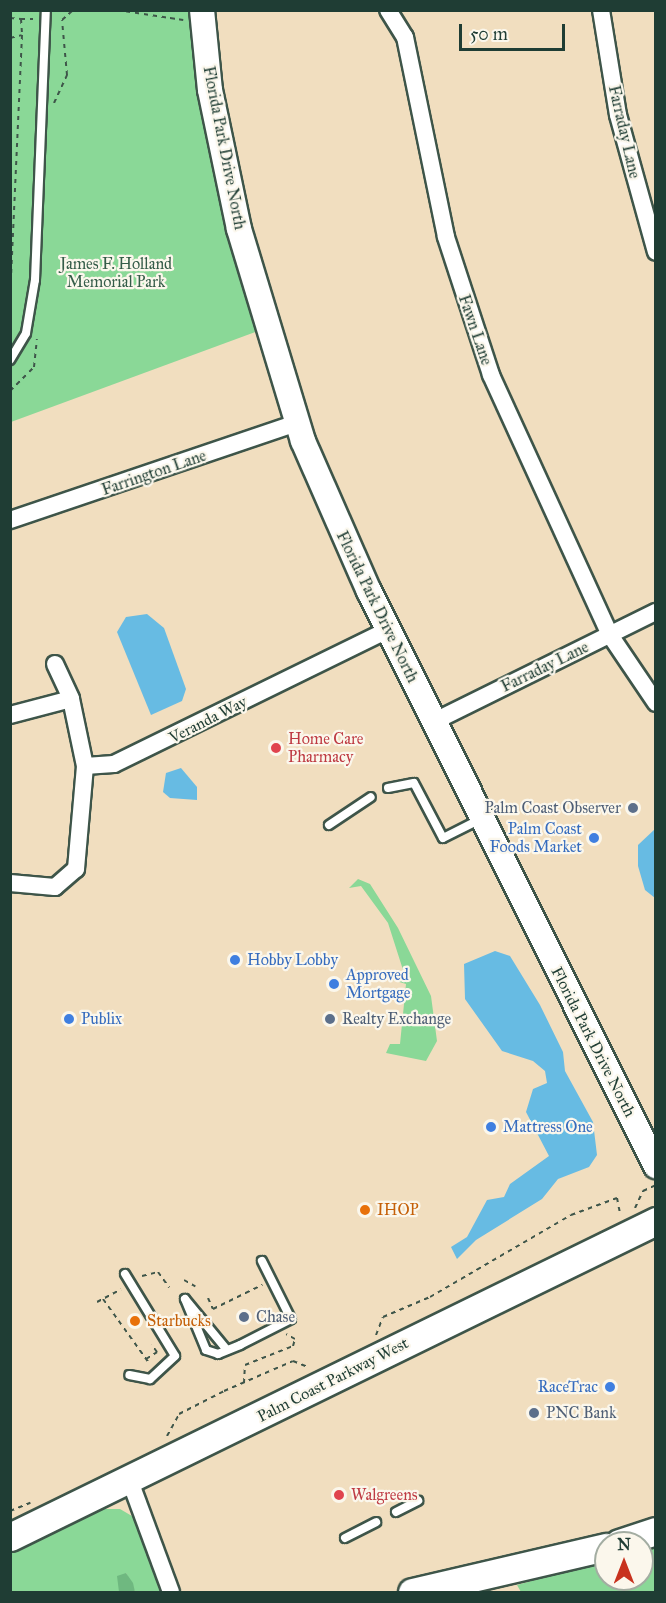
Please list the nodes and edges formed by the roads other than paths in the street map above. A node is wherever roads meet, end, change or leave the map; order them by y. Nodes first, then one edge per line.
1 (46, 10) edge
2 (388, 10) edge
3 (601, 10) edge
4 (194, 15) edge
5 (656, 252) edge
6 (10, 360) edge
7 (296, 423) junction
8 (10, 519) edge
9 (656, 612) edge
10 (388, 630) junction
11 (610, 635) junction
12 (55, 664) dead end
13 (71, 699) junction
14 (656, 703) edge
15 (10, 715) edge
16 (434, 722) junction
17 (86, 766) junction
18 (388, 788) dead end
19 (371, 796) dead end
20 (482, 818) junction
21 (328, 825) dead end
22 (10, 883) edge
23 (656, 1166) edge
24 (656, 1221) edge
25 (262, 1261) dead end
26 (125, 1274) dead end
27 (227, 1350) junction
28 (129, 1375) dead end
29 (130, 1481) junction
30 (418, 1501) dead end
31 (396, 1512) dead end
32 (376, 1522) dead end
33 (10, 1537) edge
34 (345, 1538) dead end
35 (594, 1550) edge
36 (171, 1593) edge
37 (412, 1593) edge

1 - 6 lane
2 - 11 street, Fawn Lane
3 - 5 street, Farraday Lane
4 - 7 street, Florida Park Drive North
7 - 8 street, Farrington Lane
7 - 10 street, Florida Park Drive North
9 - 11 street, Farraday Lane
10 - 16 street, Florida Park Drive North
10 - 17 street, Veranda Way
11 - 14 street, Fawn Lane
11 - 16 street, Farraday Lane
12 - 13 street
13 - 15 street
13 - 17 street
16 - 20 street, Florida Park Drive North
17 - 22 street
18 - 20 lane
19 - 21 lane
20 - 23 street, Florida Park Drive North
24 - 29 main road, Palm Coast Parkway West
25 - 27 lane
26 - 28 lane
27 - 27 lane
29 - 33 main road, Palm Coast Parkway West
29 - 36 street
30 - 31 lane
32 - 34 lane
35 - 37 main road

